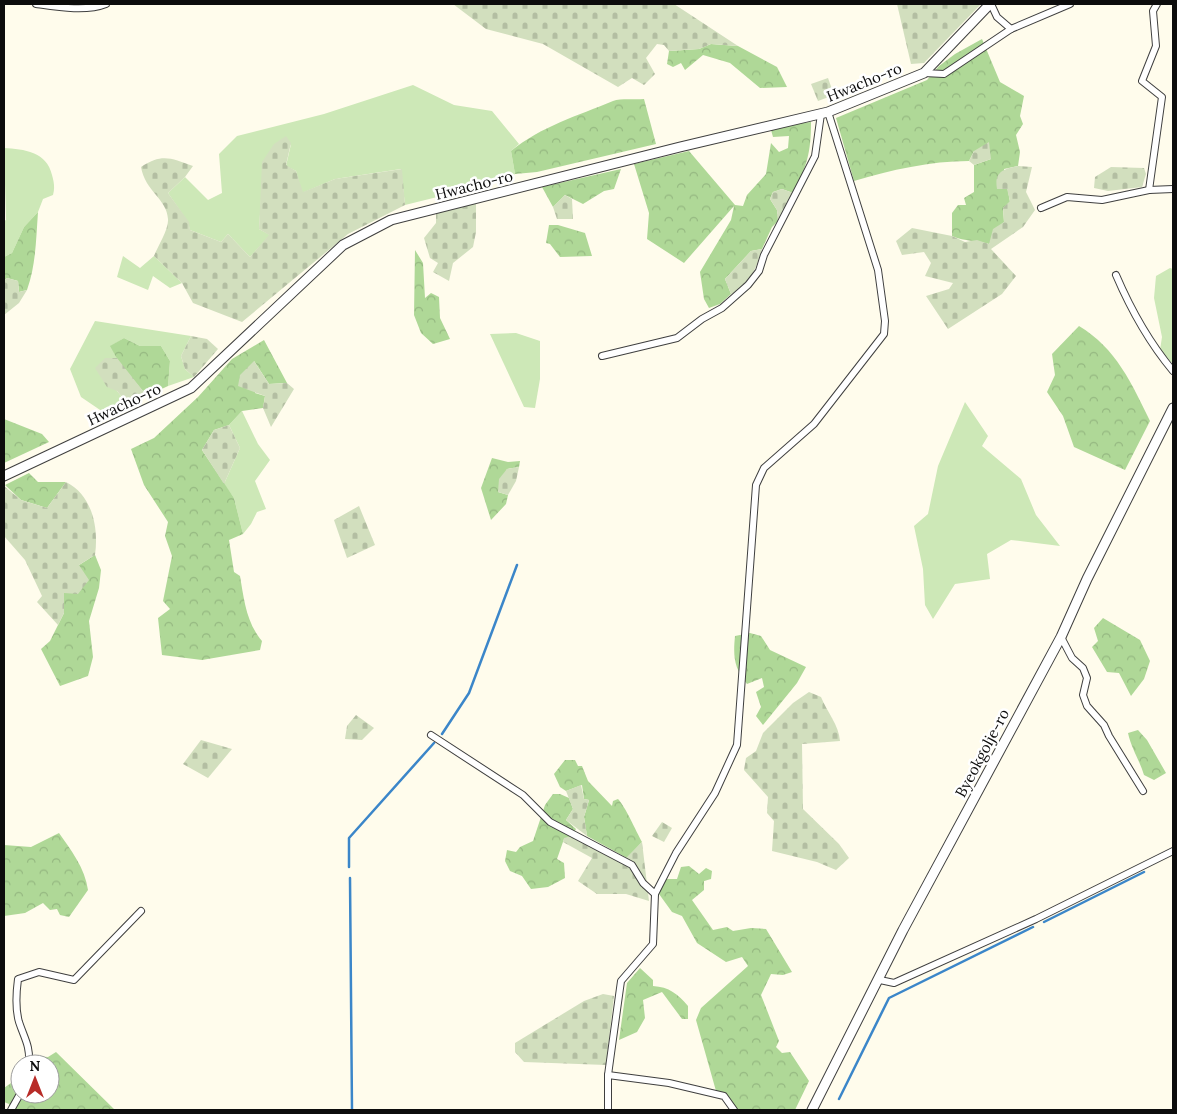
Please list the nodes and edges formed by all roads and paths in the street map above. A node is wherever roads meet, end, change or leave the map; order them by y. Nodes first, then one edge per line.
1 (36, 4) edge
2 (106, 4) edge
3 (990, 4) edge
4 (1070, 4) edge
5 (1156, 4) edge
6 (1011, 28) junction
7 (924, 73) junction
8 (824, 113) junction
9 (1173, 189) edge
10 (1149, 190) junction
11 (1041, 208) dead end
12 (1116, 275) dead end
13 (602, 356) dead end
14 (1173, 371) edge
15 (1173, 408) edge
16 (4, 476) edge
17 (1061, 637) junction
18 (431, 735) dead end
19 (1143, 792) dead end
20 (1173, 851) edge
21 (655, 894) junction
22 (141, 911) dead end
23 (880, 980) junction
24 (30, 1054) edge
25 (608, 1075) junction
26 (608, 1110) edge
27 (734, 1110) edge
28 (812, 1110) edge

1 - 2 street
3 - 6 street
3 - 7 street, Hwacho-ro
4 - 6 street
5 - 10 street
6 - 7 street
7 - 8 street, Hwacho-ro
8 - 13 street
8 - 16 street, Hwacho-ro
8 - 21 street
9 - 10 street
10 - 11 street
12 - 14 street
15 - 17 street, Byeokgolje-ro
17 - 19 street
17 - 23 street, Byeokgolje-ro
18 - 21 street
20 - 23 street
21 - 25 street
22 - 24 street
23 - 28 street, Byeokgolje-ro
25 - 26 street
25 - 27 street

